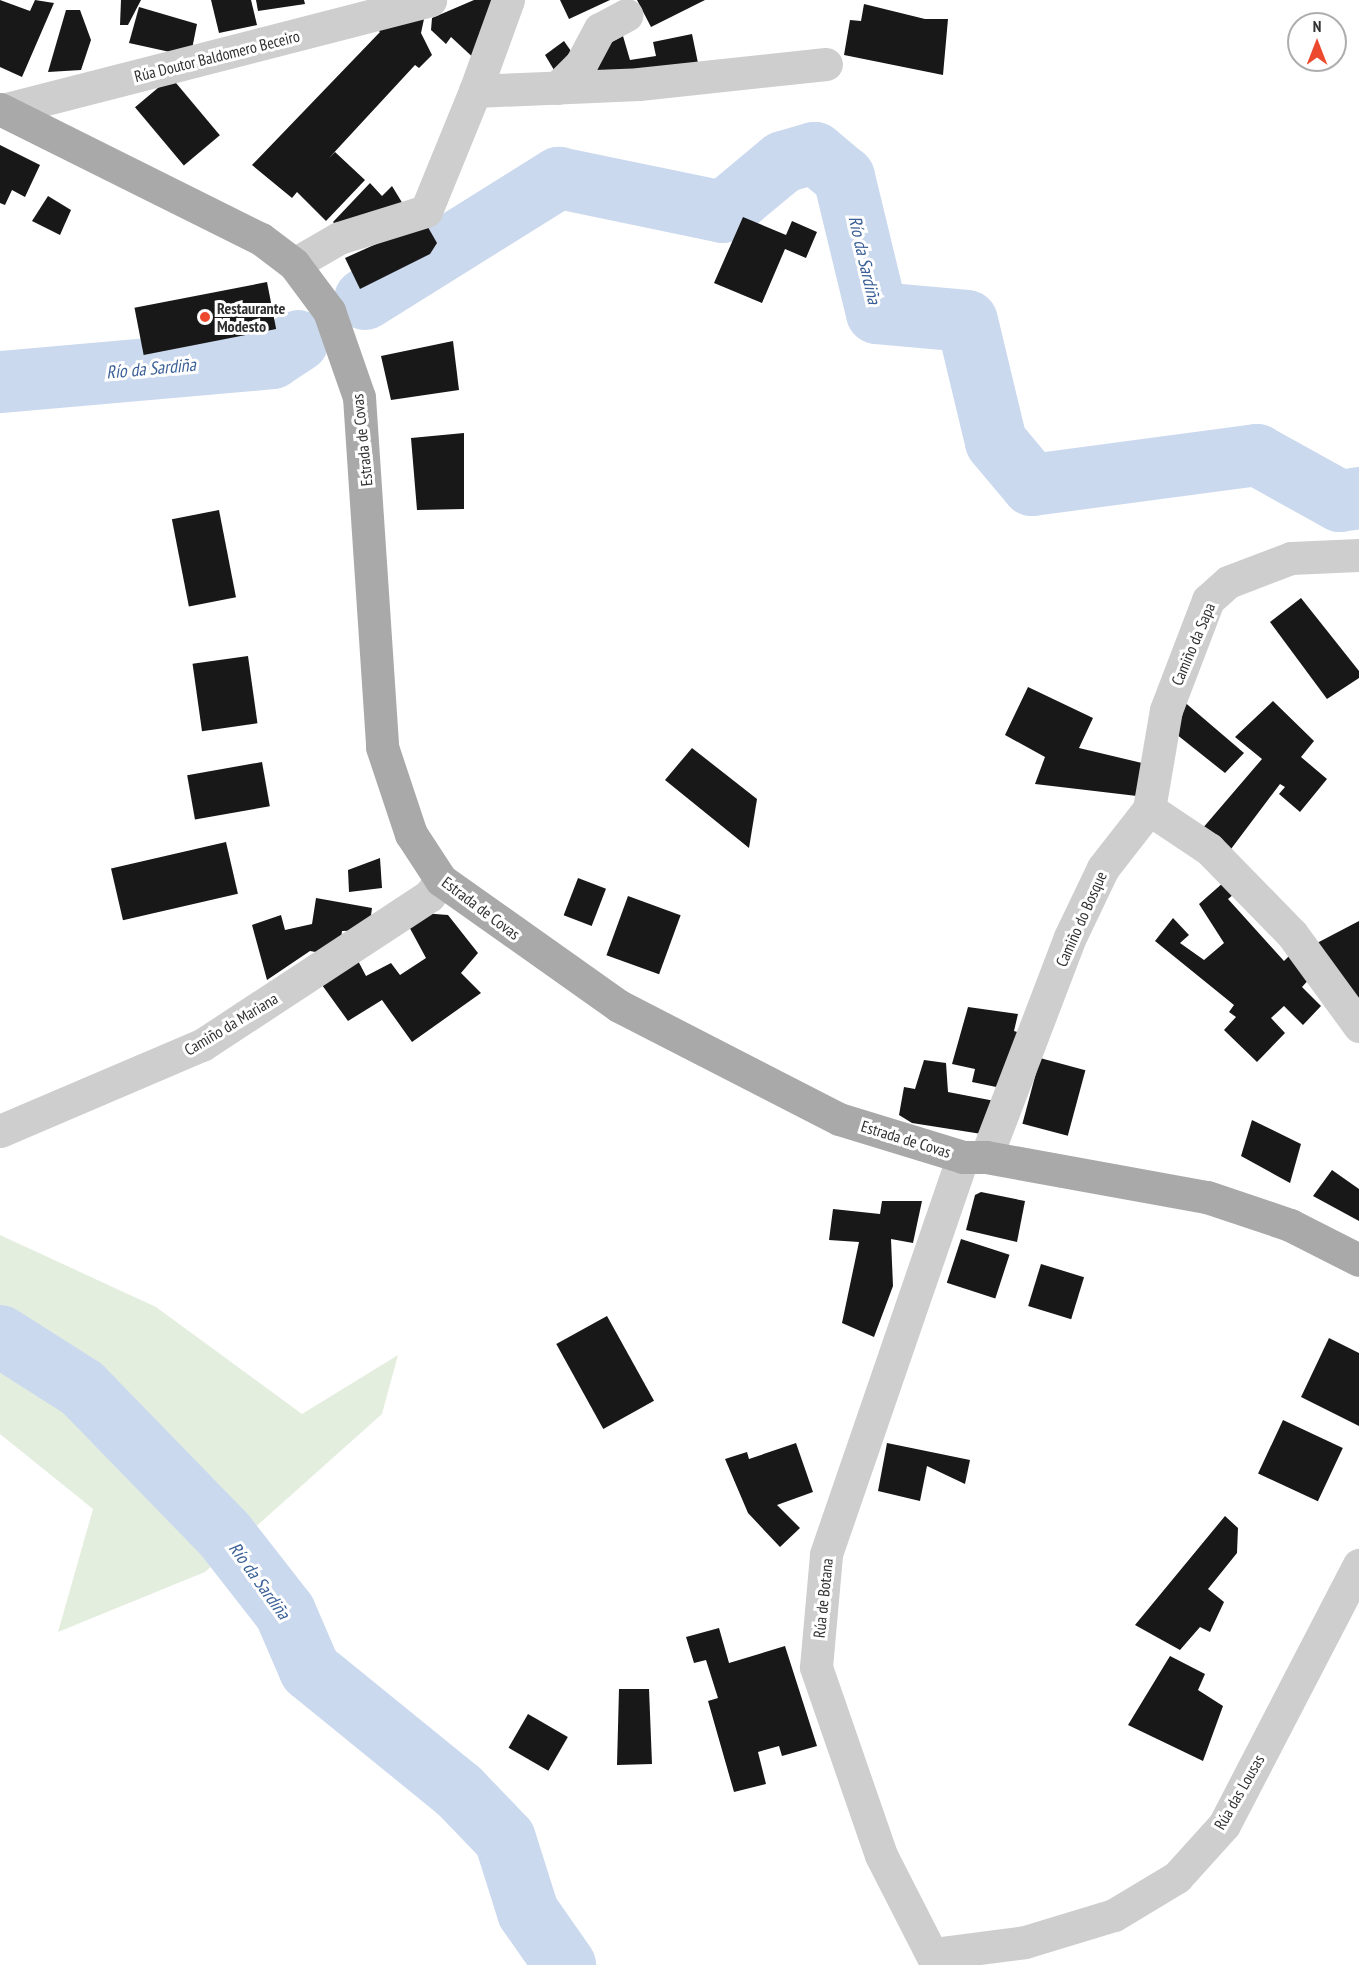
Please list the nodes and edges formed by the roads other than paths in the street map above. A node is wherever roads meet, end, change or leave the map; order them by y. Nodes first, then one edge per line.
1 (430, 0) edge
2 (508, 0) edge
3 (626, 15) dead end
4 (826, 64) dead end
5 (557, 88) junction
6 (475, 91) junction
7 (2, 110) edge
8 (294, 264) junction
9 (1359, 555) edge
10 (1149, 809) junction
11 (441, 880) junction
12 (1359, 1026) edge
13 (0, 1131) edge
14 (975, 1157) junction
15 (1359, 1260) edge
16 (1359, 1565) edge
17 (935, 1960) edge

1 - 7 street, Rúa Doutor Baldomero Beceiro
2 - 6 street
3 - 5 street
4 - 5 street
5 - 6 street
6 - 8 street
7 - 8 main road, Estrada de Covas
8 - 11 main road, Estrada de Covas
9 - 10 street, Camiño da Sapa
10 - 12 street
10 - 14 street, Camiño do Bosque
11 - 13 street, Camiño da Mariana
11 - 14 main road, Estrada de Covas
14 - 15 main road, Estrada de Covas
14 - 17 street, Rúa de Botana
16 - 17 street, Rúa das Lousas

